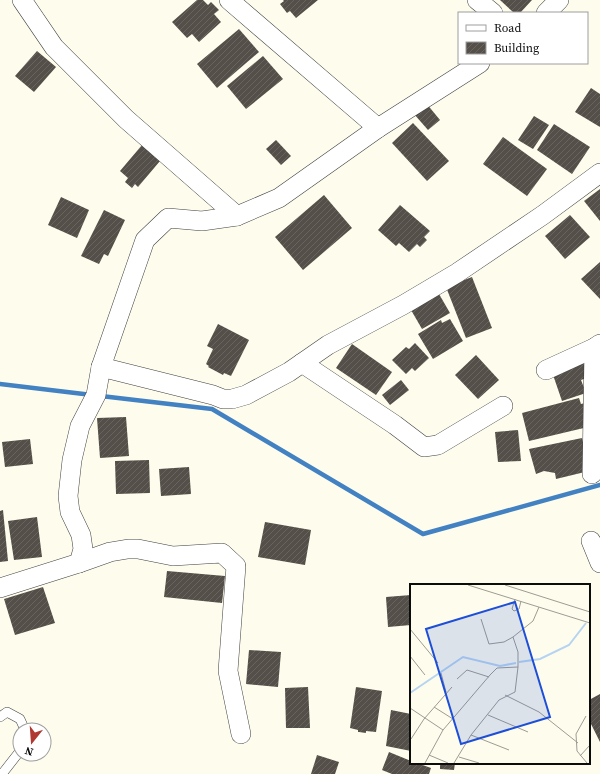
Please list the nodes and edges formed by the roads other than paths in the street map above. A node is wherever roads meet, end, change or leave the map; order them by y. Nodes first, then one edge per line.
1 (22, 0) edge
2 (229, 0) edge
3 (477, 0) edge
4 (559, 0) edge
5 (492, 12) edge
6 (547, 12) edge
7 (478, 64) edge
8 (378, 128) junction
9 (600, 173) edge
10 (236, 216) junction
11 (597, 346) edge
12 (302, 364) junction
13 (101, 367) junction
14 (546, 370) dead end
15 (503, 406) dead end
16 (592, 474) dead end
17 (591, 541) dead end
18 (79, 563) junction
19 (600, 563) edge
20 (0, 588) edge
21 (0, 717) edge
22 (21, 722) edge
23 (241, 734) dead end
24 (12, 761) edge
25 (2, 774) edge

1 - 10 street
2 - 8 street
3 - 5 street
4 - 6 street
7 - 8 street
8 - 10 street
9 - 12 street
10 - 13 street
11 - 14 street
11 - 16 street
12 - 13 street
12 - 15 street
13 - 18 street
17 - 19 street
18 - 20 street
18 - 23 street
21 - 22 lane
24 - 25 lane

